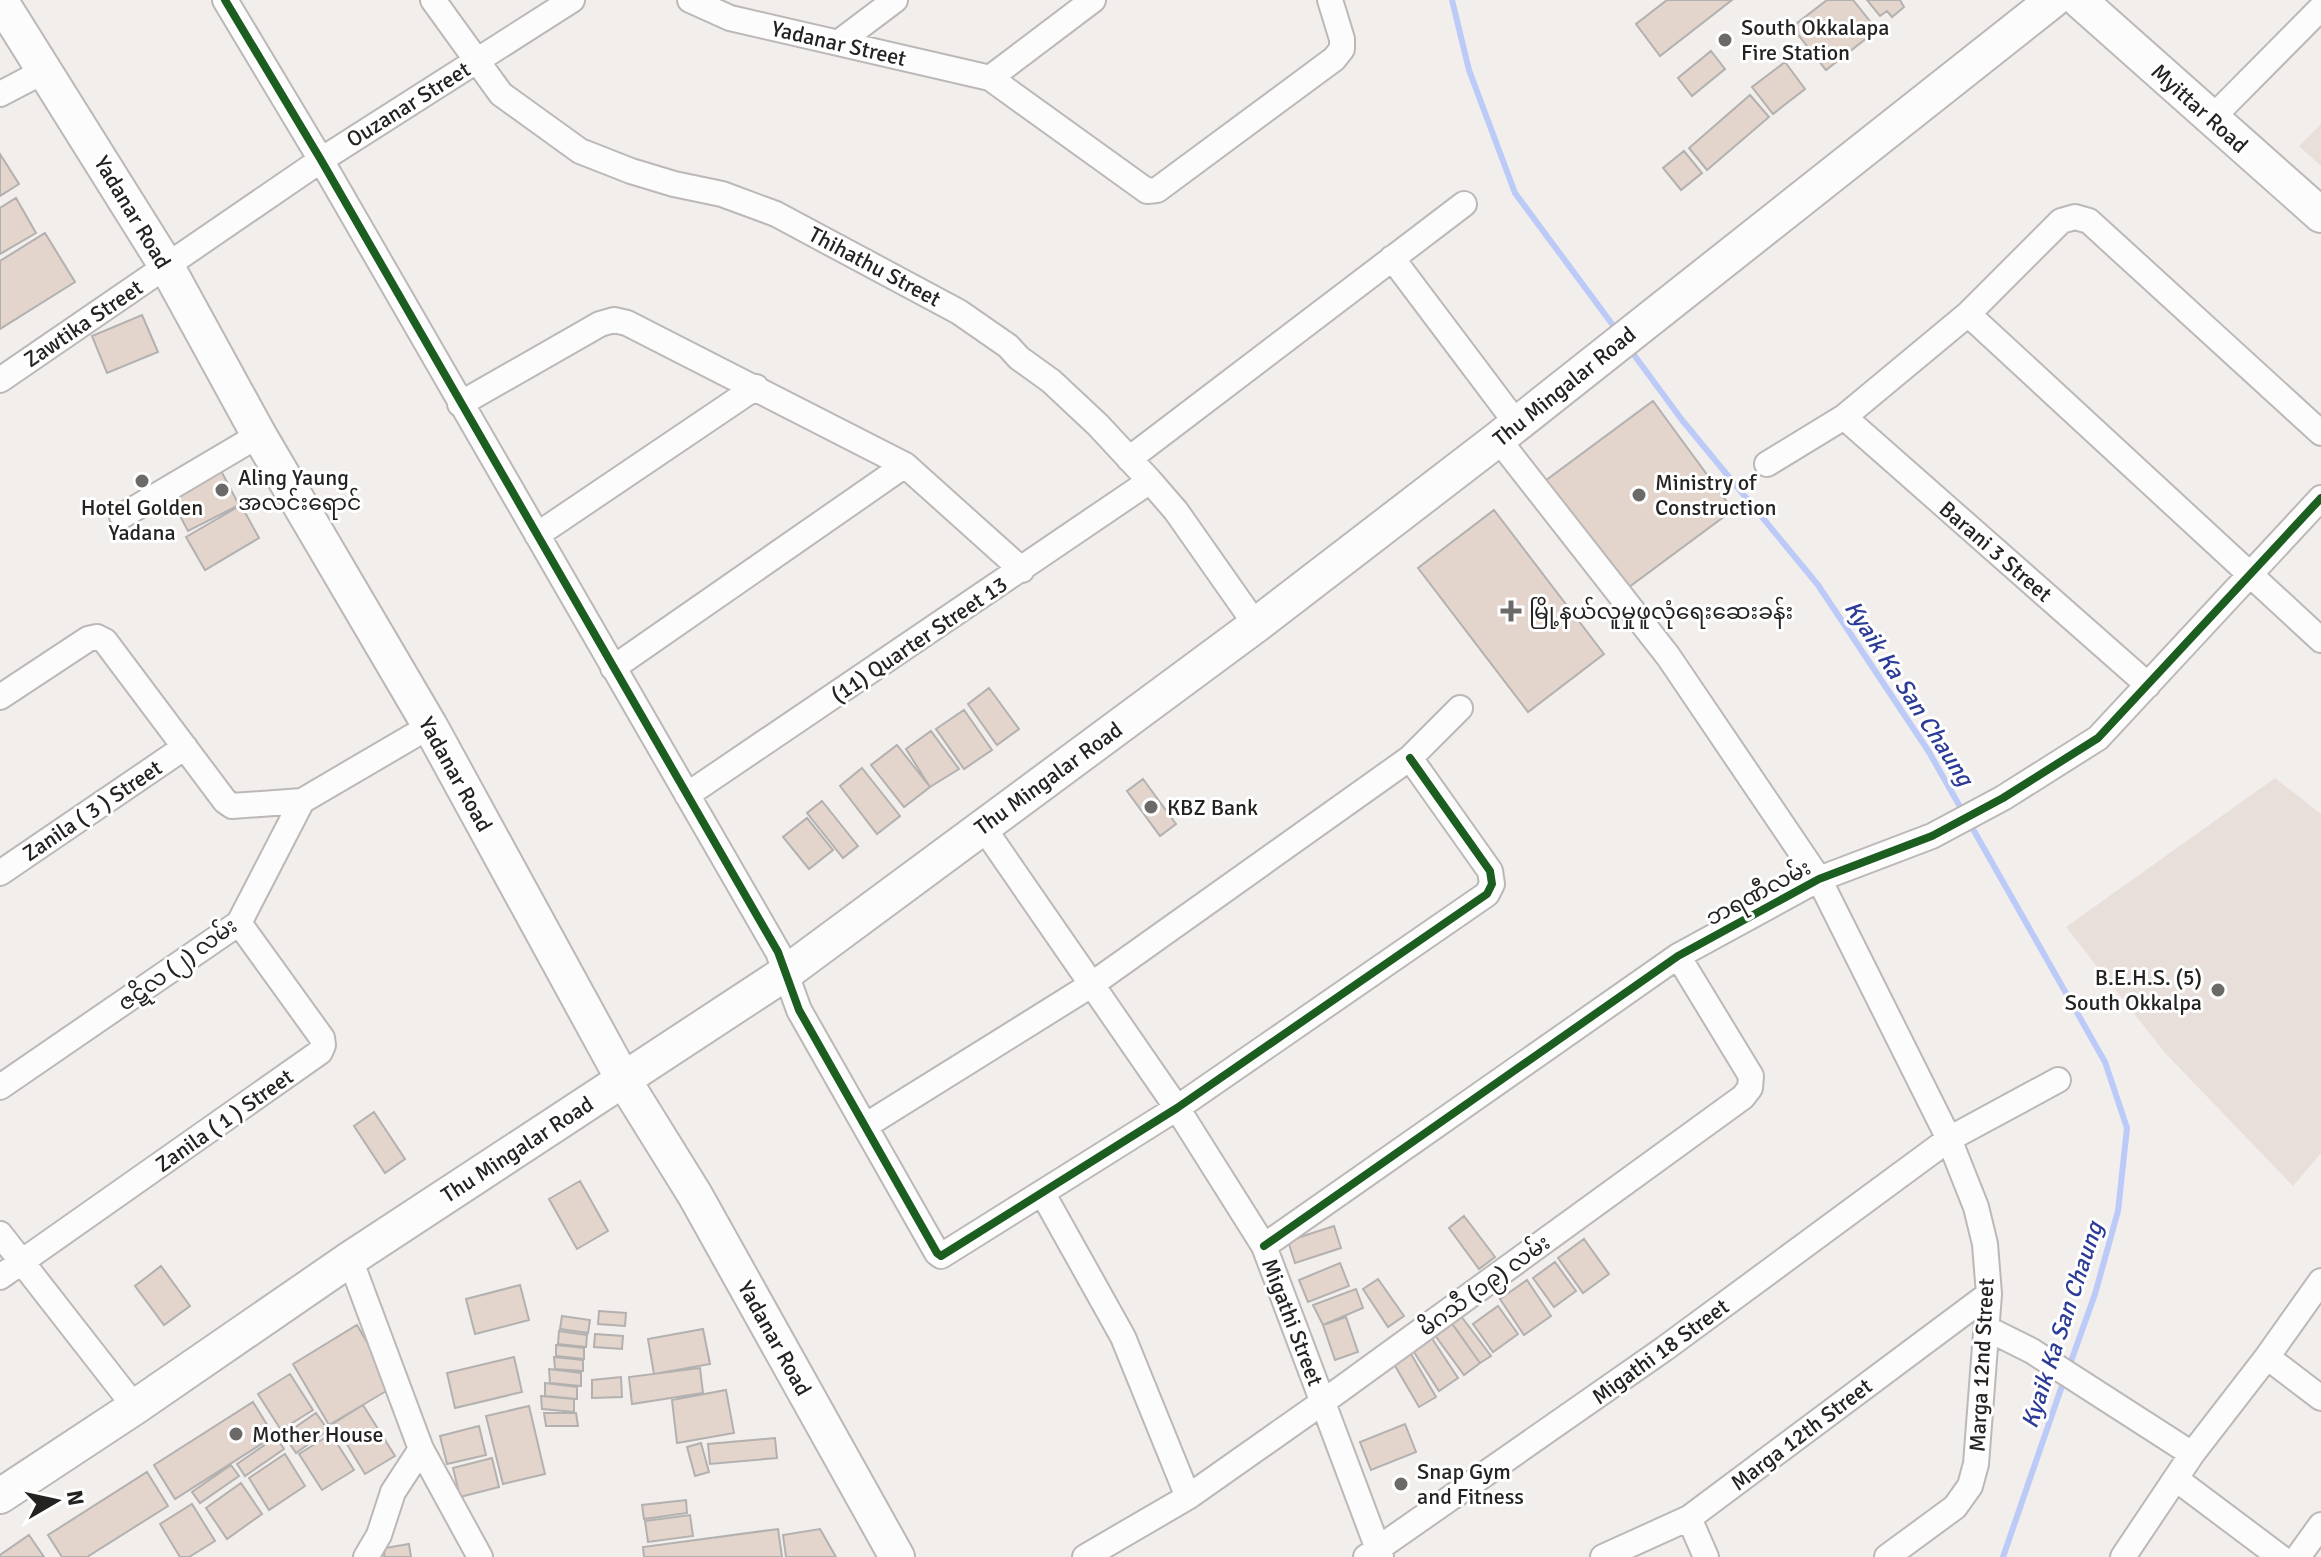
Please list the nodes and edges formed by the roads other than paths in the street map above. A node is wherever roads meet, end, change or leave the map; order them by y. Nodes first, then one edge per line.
1 (0, 0) edge
2 (225, 0) edge
3 (433, 0) edge
4 (572, 0) edge
5 (690, 0) edge
6 (895, 0) edge
7 (1093, 0) edge
8 (1330, 0) edge
9 (2053, 0) edge
10 (2079, 0) edge
11 (2321, 8) edge
12 (838, 43) junction
13 (477, 60) junction
14 (46, 70) junction
15 (990, 78) junction
16 (0, 94) edge
17 (2212, 118) junction
18 (321, 160) junction
19 (1464, 204) dead end
20 (2321, 215) edge
21 (1392, 258) junction
22 (167, 267) junction
23 (1968, 314) junction
24 (0, 380) edge
25 (756, 387) junction
26 (460, 404) junction
27 (1844, 417) junction
28 (1508, 431) junction
29 (2321, 433) edge
30 (259, 435) junction
31 (1129, 459) junction
32 (1767, 464) dead end
33 (905, 465) junction
34 (1150, 481) junction
35 (2321, 498) edge
36 (122, 516) dead end
37 (537, 535) junction
38 (1022, 570) junction
39 (2250, 575) junction
40 (1256, 625) junction
41 (2321, 640) edge
42 (613, 668) junction
43 (2148, 685) junction
44 (0, 697) edge
45 (1460, 708) dead end
46 (430, 726) junction
47 (185, 747) junction
48 (1410, 758) junction
49 (687, 795) junction
50 (302, 801) junction
51 (983, 827) junction
52 (0, 873) edge
53 (1819, 879) junction
54 (239, 923) junction
55 (1678, 956) junction
56 (787, 972) junction
57 (1091, 985) junction
58 (623, 1079) junction
59 (2058, 1080) dead end
60 (0, 1087) edge
61 (1177, 1108) junction
62 (865, 1126) junction
63 (1949, 1139) junction
64 (1043, 1194) junction
65 (0, 1234) edge
66 (1264, 1246) junction
67 (350, 1259) junction
68 (23, 1263) junction
69 (0, 1277) edge
70 (2321, 1281) edge
71 (1989, 1294) junction
72 (1988, 1329) junction
73 (2267, 1357) junction
74 (2321, 1398) edge
75 (1323, 1402) junction
76 (135, 1407) junction
77 (421, 1449) junction
78 (2192, 1454) junction
79 (2176, 1479) junction
80 (0, 1496) edge
81 (1188, 1497) junction
82 (1689, 1518) junction
83 (2321, 1525) edge
84 (1097, 1554) edge
85 (1375, 1554) edge
86 (366, 1557) edge
87 (480, 1557) edge
88 (897, 1557) edge
89 (1603, 1557) edge
90 (1706, 1557) edge
91 (1887, 1557) edge
92 (2123, 1557) edge
93 (2280, 1557) edge
94 (2298, 1557) edge

1 - 14 main road, Yadanar Road
2 - 18 street
3 - 13 street, Thihathu Street
4 - 13 street, Ouzanar Street
5 - 12 street, Yadanar Street
6 - 12 street
7 - 15 street
8 - 15 street
9 - 28 main road, Thu Mingalar Road
10 - 17 main road, Myittar Road
11 - 17 street
12 - 15 street, Yadanar Street
13 - 18 street, Ouzanar Street
13 - 31 street, Thihathu Street
14 - 16 street
14 - 22 main road, Yadanar Road
17 - 20 main road, Myittar Road
18 - 22 street, Ouzanar Street
18 - 26 street
19 - 21 street
21 - 28 street, Marga 12nd Street
21 - 31 street
22 - 24 street, Zawtika Street
22 - 30 main road, Yadanar Road
23 - 27 street
23 - 29 street
23 - 39 street
25 - 26 street
25 - 33 street
25 - 37 street
26 - 37 street
27 - 32 street
27 - 43 street, Barani 3 Street
28 - 40 main road, Thu Mingalar Road
28 - 53 street, Marga 12nd Street
30 - 36 street
30 - 46 main road, Yadanar Road
31 - 34 street, Thihathu Street
33 - 38 street
33 - 42 street
34 - 38 street, (11) Quarter Street 13
34 - 40 street, Thihathu Street
35 - 39 street, ဘရဏီလမ်း
37 - 42 street
38 - 49 street, (11) Quarter Street 13
39 - 41 street
39 - 43 street, ဘရဏီလမ်း
40 - 51 main road, Thu Mingalar Road
42 - 49 street
43 - 53 street, ဘရဏီလမ်း
44 - 47 street
45 - 48 street
46 - 50 street
46 - 58 main road, Yadanar Road
47 - 50 street
47 - 52 street, Zanila ( 3 ) Street
48 - 57 street
48 - 61 street
49 - 56 street
50 - 54 street, ဇဋိလ (၂) လမ်း
51 - 56 main road, Thu Mingalar Road
51 - 57 street, Migathi Street
53 - 55 street, ဘရဏီလမ်း
53 - 63 street, Marga 12nd Street
54 - 60 street, ဇဋိလ (၂) လမ်း
54 - 68 street, Zanila ( 1 ) Street
55 - 66 street, ဘရဏီလမ်း
55 - 75 street, မိဂသီ (၁၉) လမ်း
56 - 58 main road, Thu Mingalar Road
56 - 62 street
57 - 61 street, Migathi Street
57 - 62 street
58 - 67 main road, Thu Mingalar Road
58 - 88 main road, Yadanar Road
59 - 63 street, Migathi 18 Street
61 - 64 street
61 - 66 street, Migathi Street
62 - 64 street
63 - 71 street, Marga 12nd Street
63 - 85 street, Migathi 18 Street
64 - 81 street
65 - 68 street
66 - 75 street, Migathi Street
67 - 76 main road, Thu Mingalar Road
67 - 77 street
68 - 69 street, Zanila ( 1 ) Street
68 - 76 street
70 - 73 street
71 - 72 street, Marga 12nd Street
71 - 82 street, Marga 12th Street
72 - 78 street
72 - 91 street, Marga 12nd Street
73 - 74 street
73 - 78 street
75 - 81 street, မိဂသီ (၁၉) လမ်း
75 - 85 street, Migathi Street
76 - 80 main road, Thu Mingalar Road
77 - 86 street
77 - 87 street
78 - 79 street
79 - 92 street
79 - 93 street
81 - 84 street, မိဂသီ (၁၉) လမ်း
82 - 89 street, Marga 12th Street
82 - 90 street
83 - 94 street

